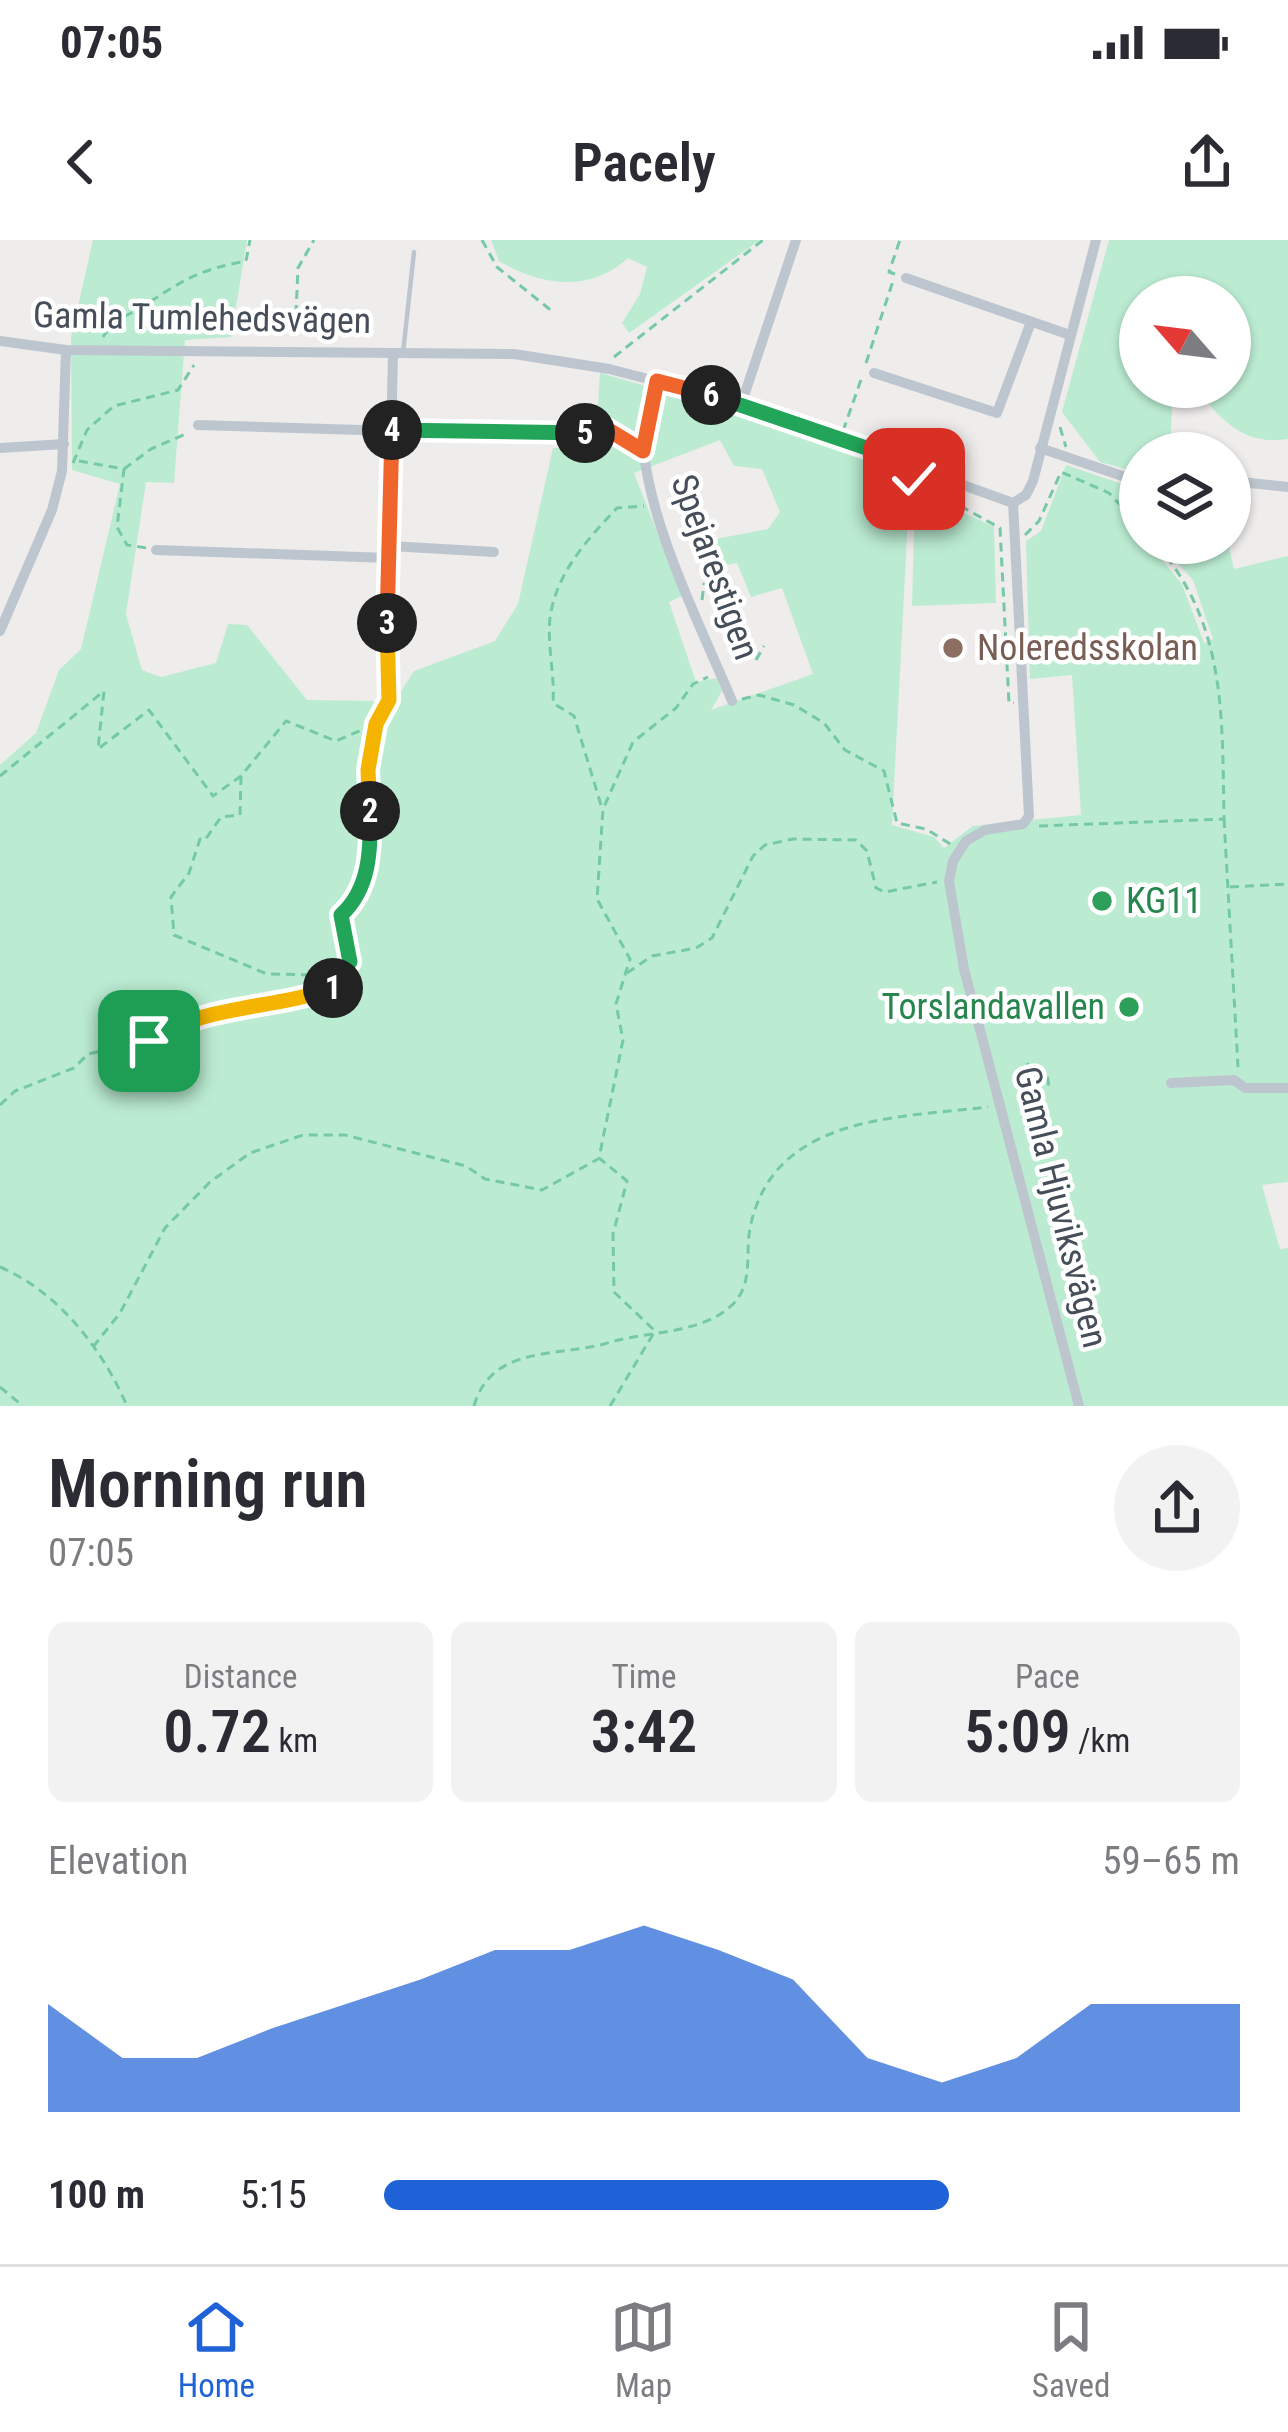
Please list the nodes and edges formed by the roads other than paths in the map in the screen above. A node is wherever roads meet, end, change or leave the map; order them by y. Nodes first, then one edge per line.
1 (796, 240) edge
2 (1096, 240) edge
3 (414, 252) dead end
4 (901, 276) road end
5 (1031, 322) junction
6 (1070, 335) junction
7 (0, 341) edge
8 (66, 350) junction
9 (398, 353) junction
10 (869, 372) road end
11 (657, 381) junction
12 (741, 405) junction
13 (198, 424) road end
14 (392, 430) junction
15 (563, 436) road end
16 (64, 444) junction
17 (0, 448) edge
18 (1040, 448) junction
19 (1119, 475) edge
20 (1251, 483) edge
21 (1288, 487) edge
22 (1013, 503) junction
23 (156, 550) road end
24 (389, 552) junction
25 (494, 552) dead end
26 (4, 611) edge
27 (0, 632) edge
28 (386, 670) road end
29 (732, 701) road end
30 (1171, 1083) dead end
31 (1288, 1088) edge
32 (1079, 1406) edge

1 - 12 street
2 - 6 street
3 - 9 lane, Gamla Tumlehedsvägen
4 - 5 street
5 - 6 street
5 - 10 street
6 - 18 street
7 - 8 street, Gamla Tumlehedsvägen
8 - 9 street, Gamla Tumlehedsvägen
8 - 16 street
9 - 11 street, Gamla Tumlehedsvägen
9 - 14 street
11 - 12 street, Gamla Tumlehedsvägen
11 - 29 street, Spejarestigen
12 - 22 street, Gamla Tumlehedsvägen
13 - 14 street
14 - 15 street
14 - 24 street
16 - 17 street
16 - 26 street
18 - 19 street
18 - 22 street
20 - 21 street
22 - 32 street, Gamla Hjuviksvägen
23 - 24 street
24 - 25 street
24 - 28 street
26 - 27 street
30 - 31 street

